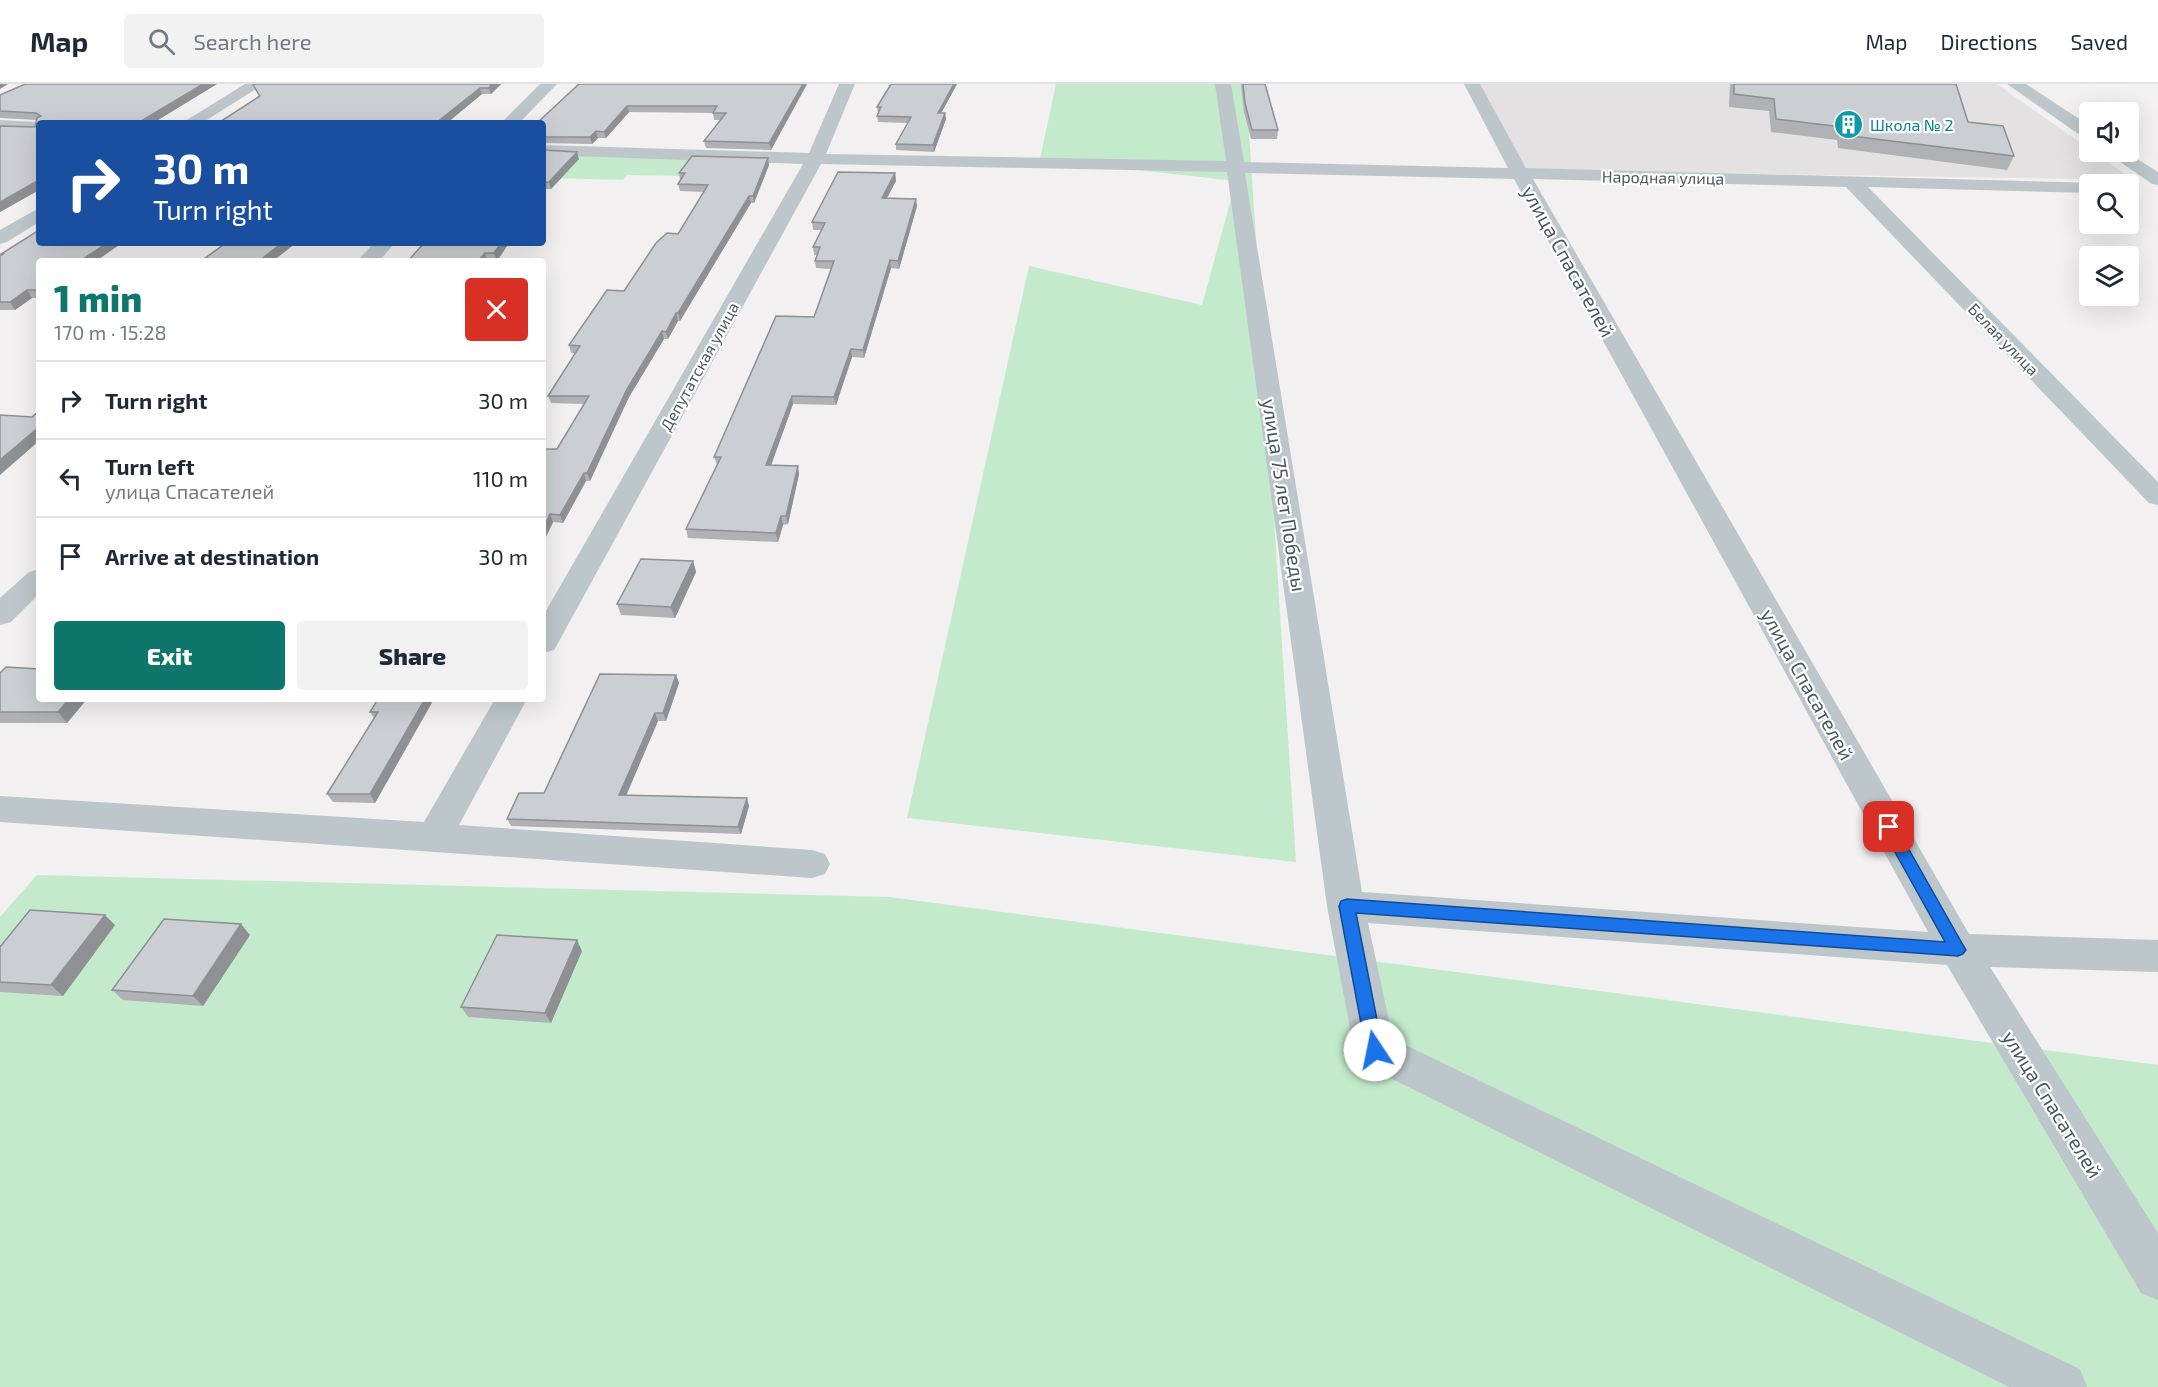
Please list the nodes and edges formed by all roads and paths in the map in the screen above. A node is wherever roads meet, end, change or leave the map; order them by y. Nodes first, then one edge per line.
1 (256, 84) edge
2 (549, 84) edge
3 (847, 84) edge
4 (1223, 84) edge
5 (1472, 84) edge
6 (2015, 84) edge
7 (195, 120) edge
8 (512, 120) edge
9 (0, 125) edge
10 (36, 127) edge
11 (2079, 127) edge
12 (546, 150) edge
13 (815, 159) junction
14 (2130, 162) edge
15 (1236, 166) junction
16 (1520, 173) junction
17 (2158, 180) edge
18 (1851, 181) junction
19 (2079, 187) edge
20 (2139, 188) edge
21 (2158, 189) edge
22 (36, 216) edge
23 (0, 238) edge
24 (382, 246) edge
25 (370, 258) edge
26 (2158, 497) edge
27 (36, 581) edge
28 (0, 615) edge
29 (546, 638) edge
30 (510, 702) edge
31 (0, 809) edge
32 (434, 837) junction
33 (812, 864) dead end
34 (1347, 906) junction
35 (1958, 950) junction
36 (2158, 956) edge
37 (2158, 1276) edge
38 (2062, 1387) edge

1 - 7 street
2 - 8 street
3 - 13 street, Депутатская улица
4 - 15 street, улица 75 лет Победы
5 - 16 street, улица Спасателей
6 - 11 street
9 - 10 street
12 - 13 street, Народная улица
13 - 15 street, Народная улица
13 - 29 street, Депутатская улица
14 - 17 street
15 - 16 street, Народная улица
15 - 34 street, улица 75 лет Победы
16 - 18 street, Народная улица
16 - 35 street, улица Спасателей
18 - 19 street, Народная улица
18 - 26 street, Белая улица
20 - 21 street
22 - 23 street
24 - 25 street
27 - 28 street
30 - 32 street
31 - 32 street
32 - 33 street
34 - 35 street
34 - 38 street, улица 75 лет Победы
35 - 36 street
35 - 37 street, улица Спасателей

